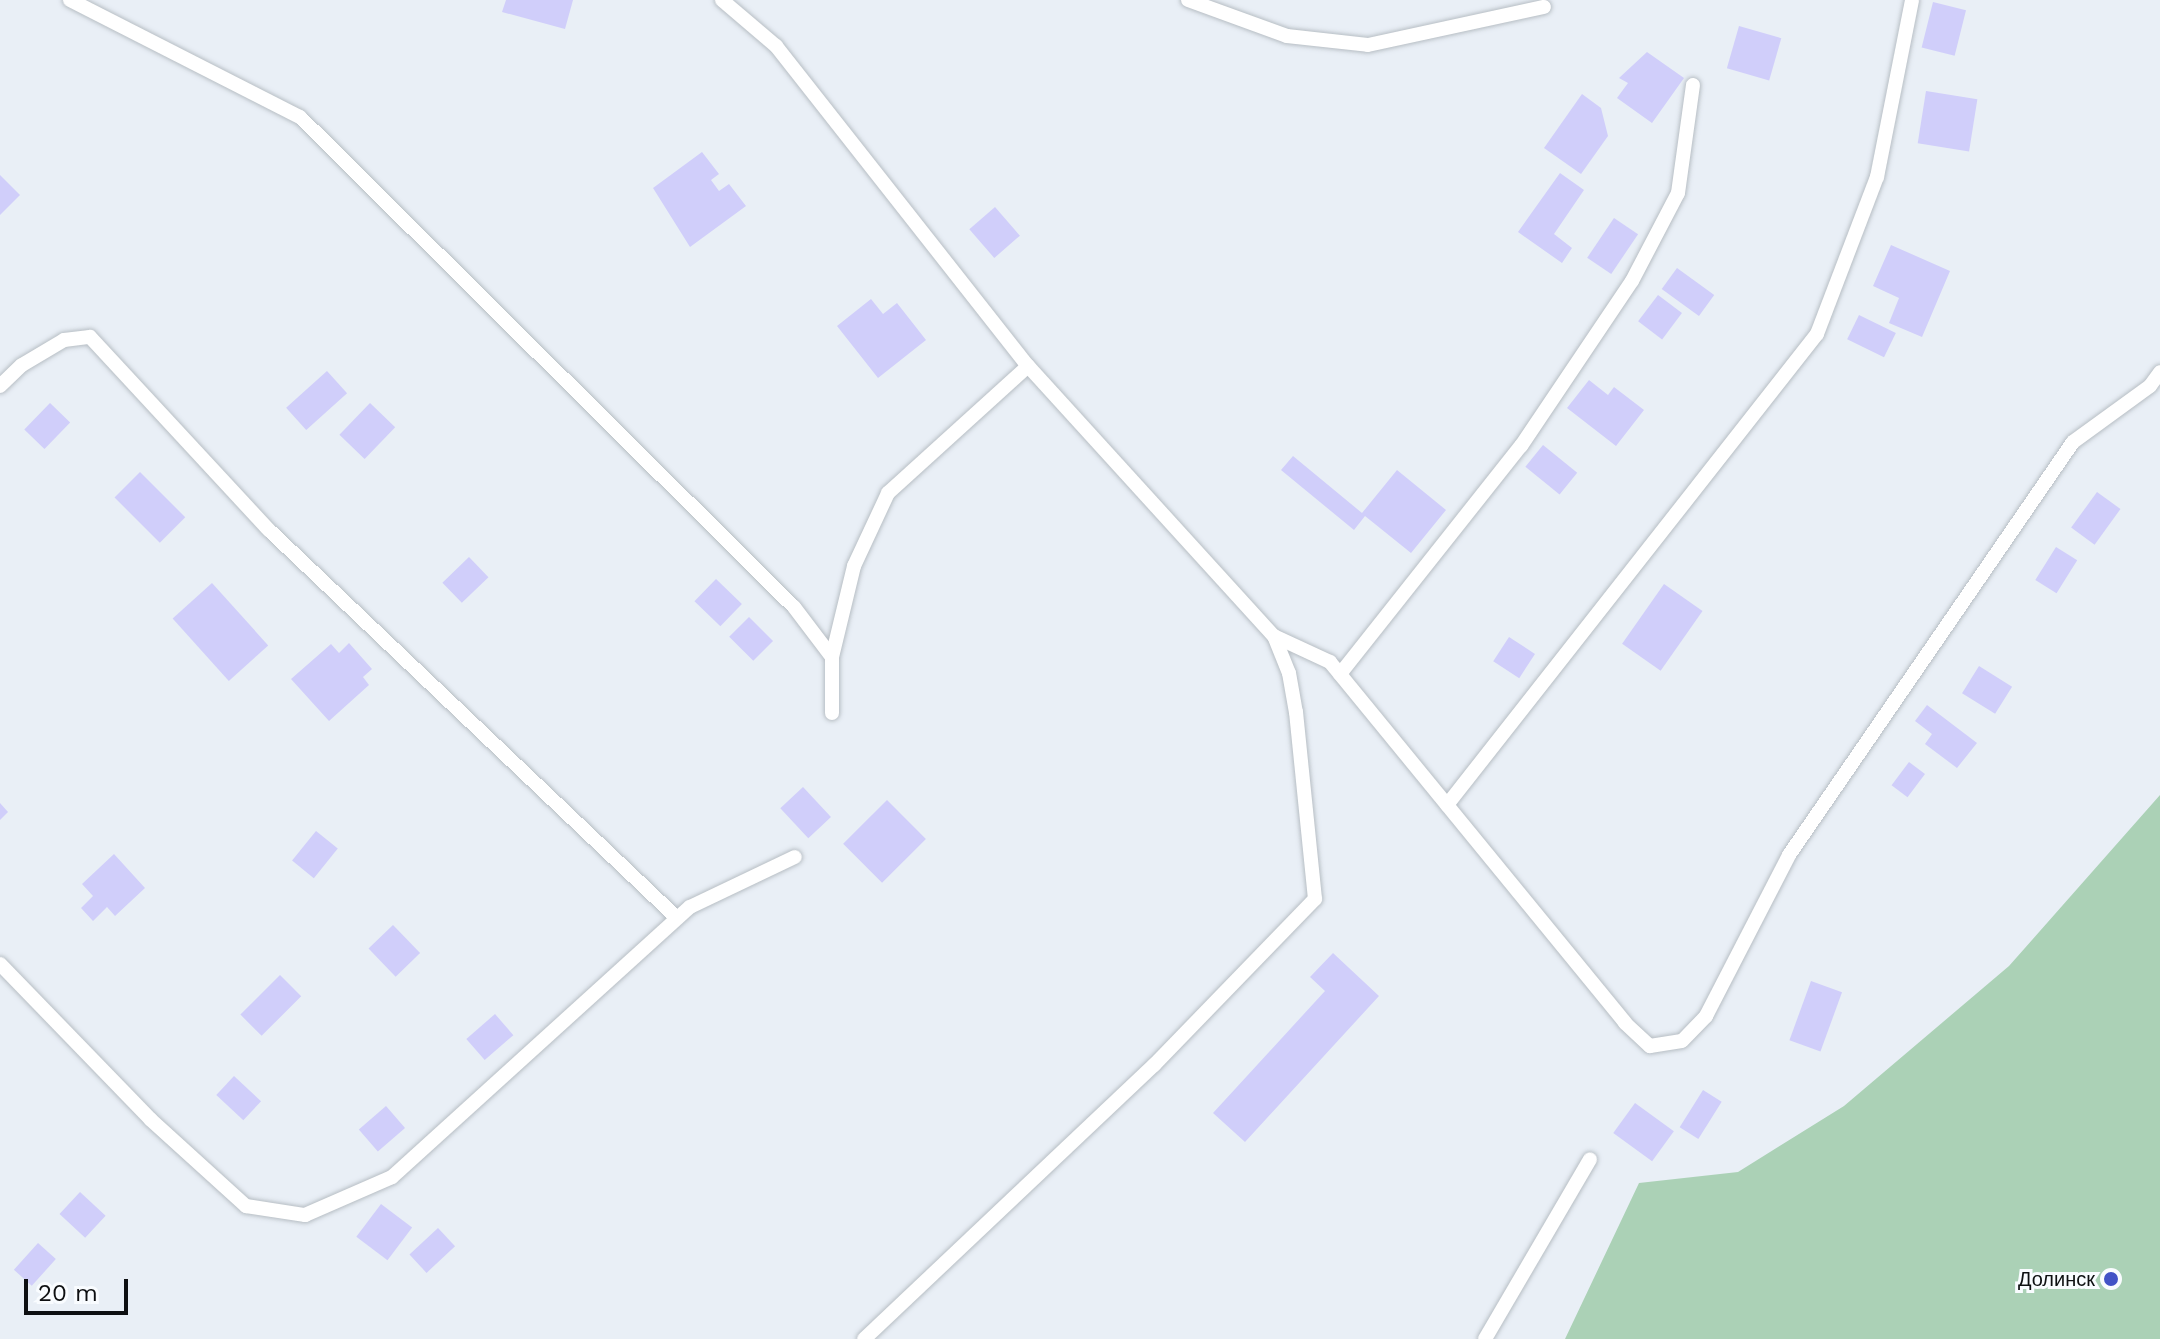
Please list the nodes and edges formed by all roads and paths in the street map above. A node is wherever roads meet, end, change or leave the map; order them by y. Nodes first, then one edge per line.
1 (70, 0) edge
2 (722, 0) edge
3 (1188, 0) edge
4 (1912, 0) edge
5 (1544, 7) dead end
6 (1693, 85) dead end
7 (1028, 366) junction
8 (2160, 372) edge
9 (0, 386) edge
10 (1274, 636) junction
11 (832, 657) junction
12 (1340, 674) junction
13 (832, 713) dead end
14 (1447, 805) junction
15 (795, 857) dead end
16 (677, 918) junction
17 (0, 964) edge
18 (1590, 1159) dead end
19 (864, 1339) edge
20 (1485, 1339) edge

1 - 11 lane
2 - 7 lane
3 - 5 lane
4 - 14 lane
6 - 12 lane
7 - 10 lane
7 - 11 lane
8 - 14 lane
9 - 16 lane
10 - 12 lane
10 - 19 lane
11 - 13 lane
12 - 14 lane
15 - 16 lane
16 - 17 lane
18 - 20 lane

